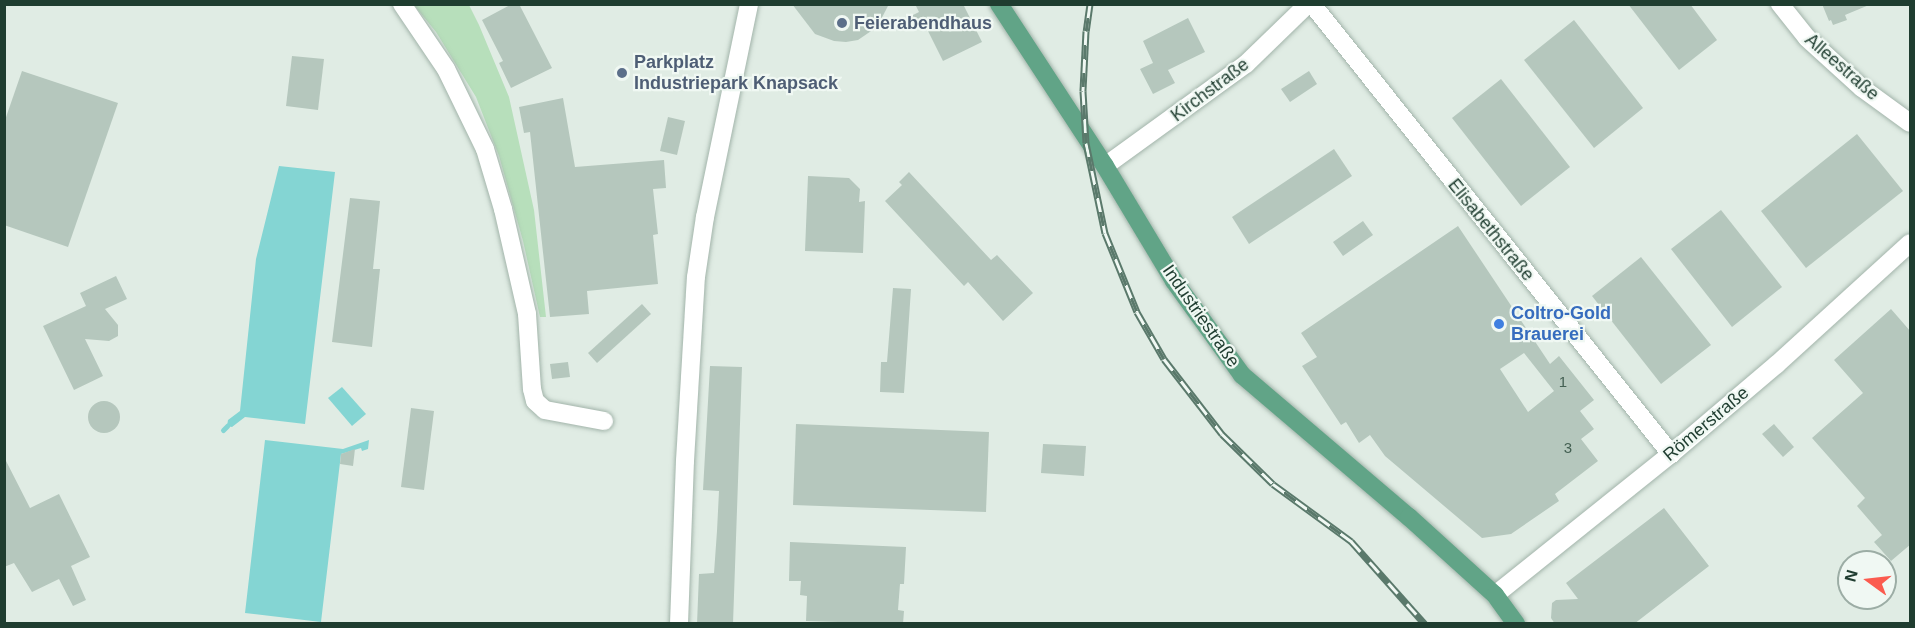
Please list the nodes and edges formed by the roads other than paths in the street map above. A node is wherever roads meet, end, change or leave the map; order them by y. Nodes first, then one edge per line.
1 (402, 4) edge
2 (749, 4) edge
3 (999, 4) edge
4 (1310, 4) edge
5 (1780, 4) edge
6 (1911, 123) edge
7 (1104, 166) junction
8 (1911, 243) edge
9 (604, 421) dead end
10 (1671, 454) junction
11 (1495, 596) junction
12 (679, 624) edge
13 (1516, 624) edge

1 - 9 street
2 - 12 street
3 - 7 main road, Industriestraße
4 - 7 street, Kirchstraße
4 - 10 street, Elisabethstraße
5 - 6 street, Alleestraße
7 - 11 main road, Industriestraße
8 - 10 street, Römerstraße
10 - 11 street, Römerstraße
11 - 13 main road, Industriestraße

